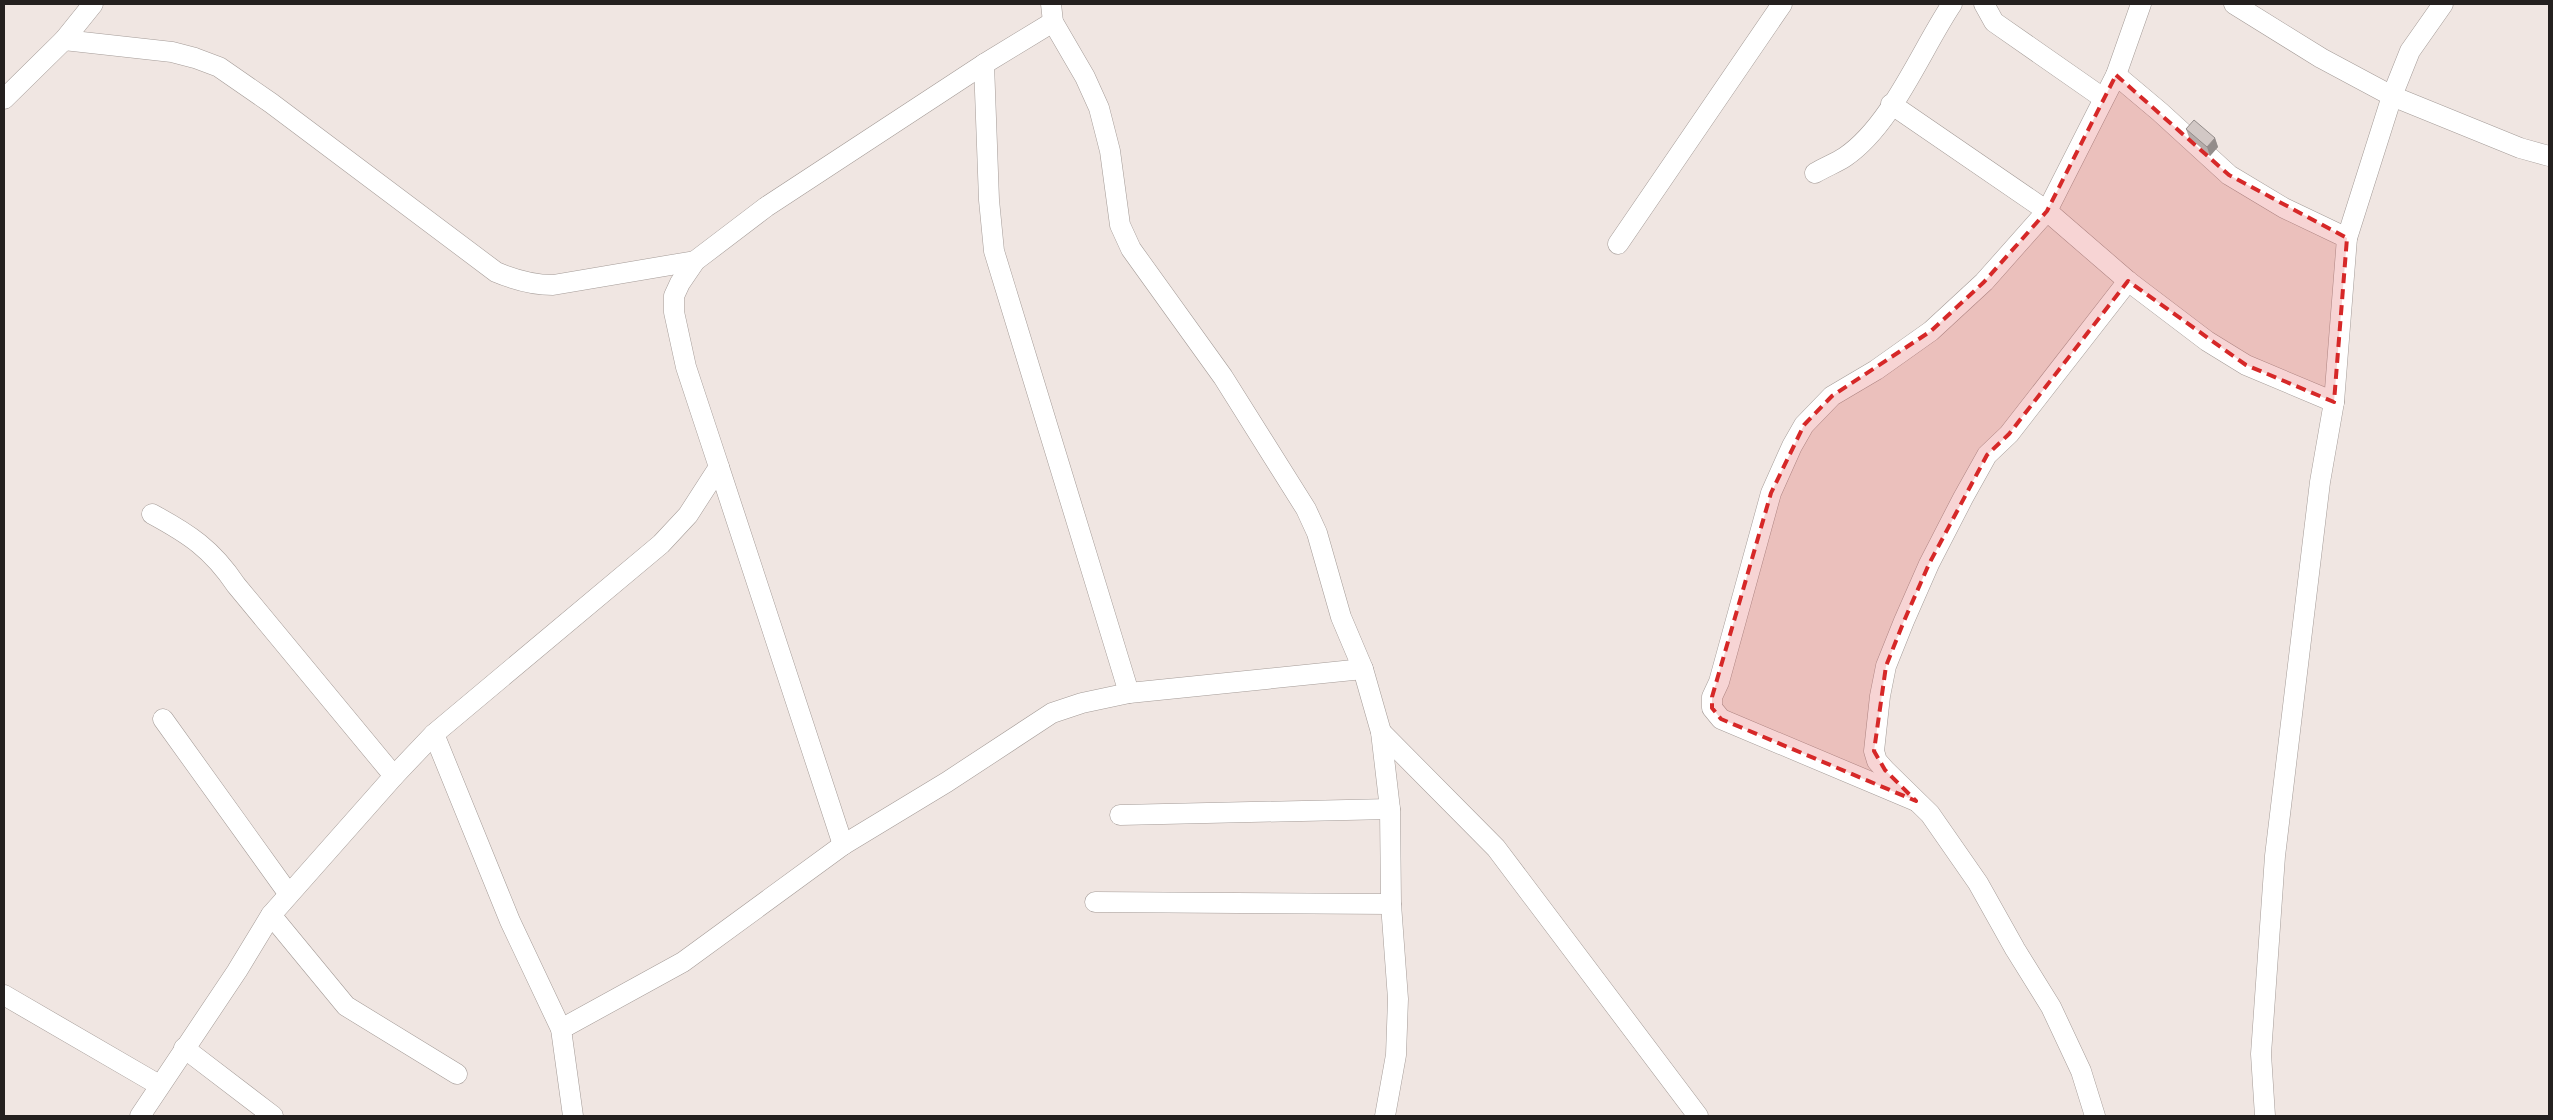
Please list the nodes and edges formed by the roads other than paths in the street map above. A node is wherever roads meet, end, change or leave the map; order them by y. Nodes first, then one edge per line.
1 (93, 4) edge
2 (1782, 4) edge
3 (1952, 4) edge
4 (1984, 4) edge
5 (2141, 4) edge
6 (2234, 4) edge
7 (2443, 4) edge
8 (1052, 13) edge
9 (64, 40) junction
10 (984, 64) junction
11 (2116, 75) junction
12 (2392, 96) junction
13 (2103, 98) junction
14 (4, 99) edge
15 (1891, 104) junction
16 (2549, 156) edge
17 (1815, 173) dead end
18 (2047, 212) junction
19 (2347, 238) junction
20 (1618, 244) dead end
21 (695, 262) junction
22 (2128, 281) junction
23 (2334, 402) junction
24 (719, 467) junction
25 (152, 514) dead end
26 (1363, 669) junction
27 (1129, 694) junction
28 (163, 719) dead end
29 (1381, 732) junction
30 (434, 734) junction
31 (394, 776) junction
32 (1916, 801) junction
33 (1390, 809) junction
34 (1120, 815) dead end
35 (843, 846) junction
36 (288, 893) junction
37 (1095, 902) dead end
38 (1391, 904) junction
39 (271, 915) junction
40 (4, 995) edge
41 (561, 1029) junction
42 (184, 1048) junction
43 (457, 1074) dead end
44 (160, 1085) junction
45 (140, 1116) edge
46 (273, 1116) edge
47 (573, 1116) edge
48 (1385, 1116) edge
49 (1698, 1116) edge
50 (2095, 1116) edge
51 (2265, 1116) edge

1 - 9 street
2 - 20 street
3 - 15 street
4 - 13 street
5 - 11 street
6 - 12 street
7 - 12 street
8 - 10 street
8 - 26 street
9 - 14 street
9 - 21 street
10 - 21 street
10 - 27 street
11 - 13 street
11 - 19 street
12 - 16 street
12 - 19 street
13 - 18 street
15 - 17 street
15 - 18 street
18 - 22 street
18 - 32 street
19 - 23 street
21 - 24 street
22 - 23 street
22 - 32 street
23 - 51 street
24 - 30 street
24 - 35 street
25 - 31 street
26 - 27 street
26 - 29 street
27 - 35 street
28 - 36 street
29 - 33 street
29 - 49 street
30 - 31 street
30 - 41 street
31 - 36 street
32 - 50 street
33 - 34 street
33 - 38 street
35 - 41 street
36 - 39 street
37 - 38 street
38 - 48 street
39 - 42 street
39 - 43 street
40 - 44 street
41 - 47 street
42 - 44 street
42 - 46 street
44 - 45 street

